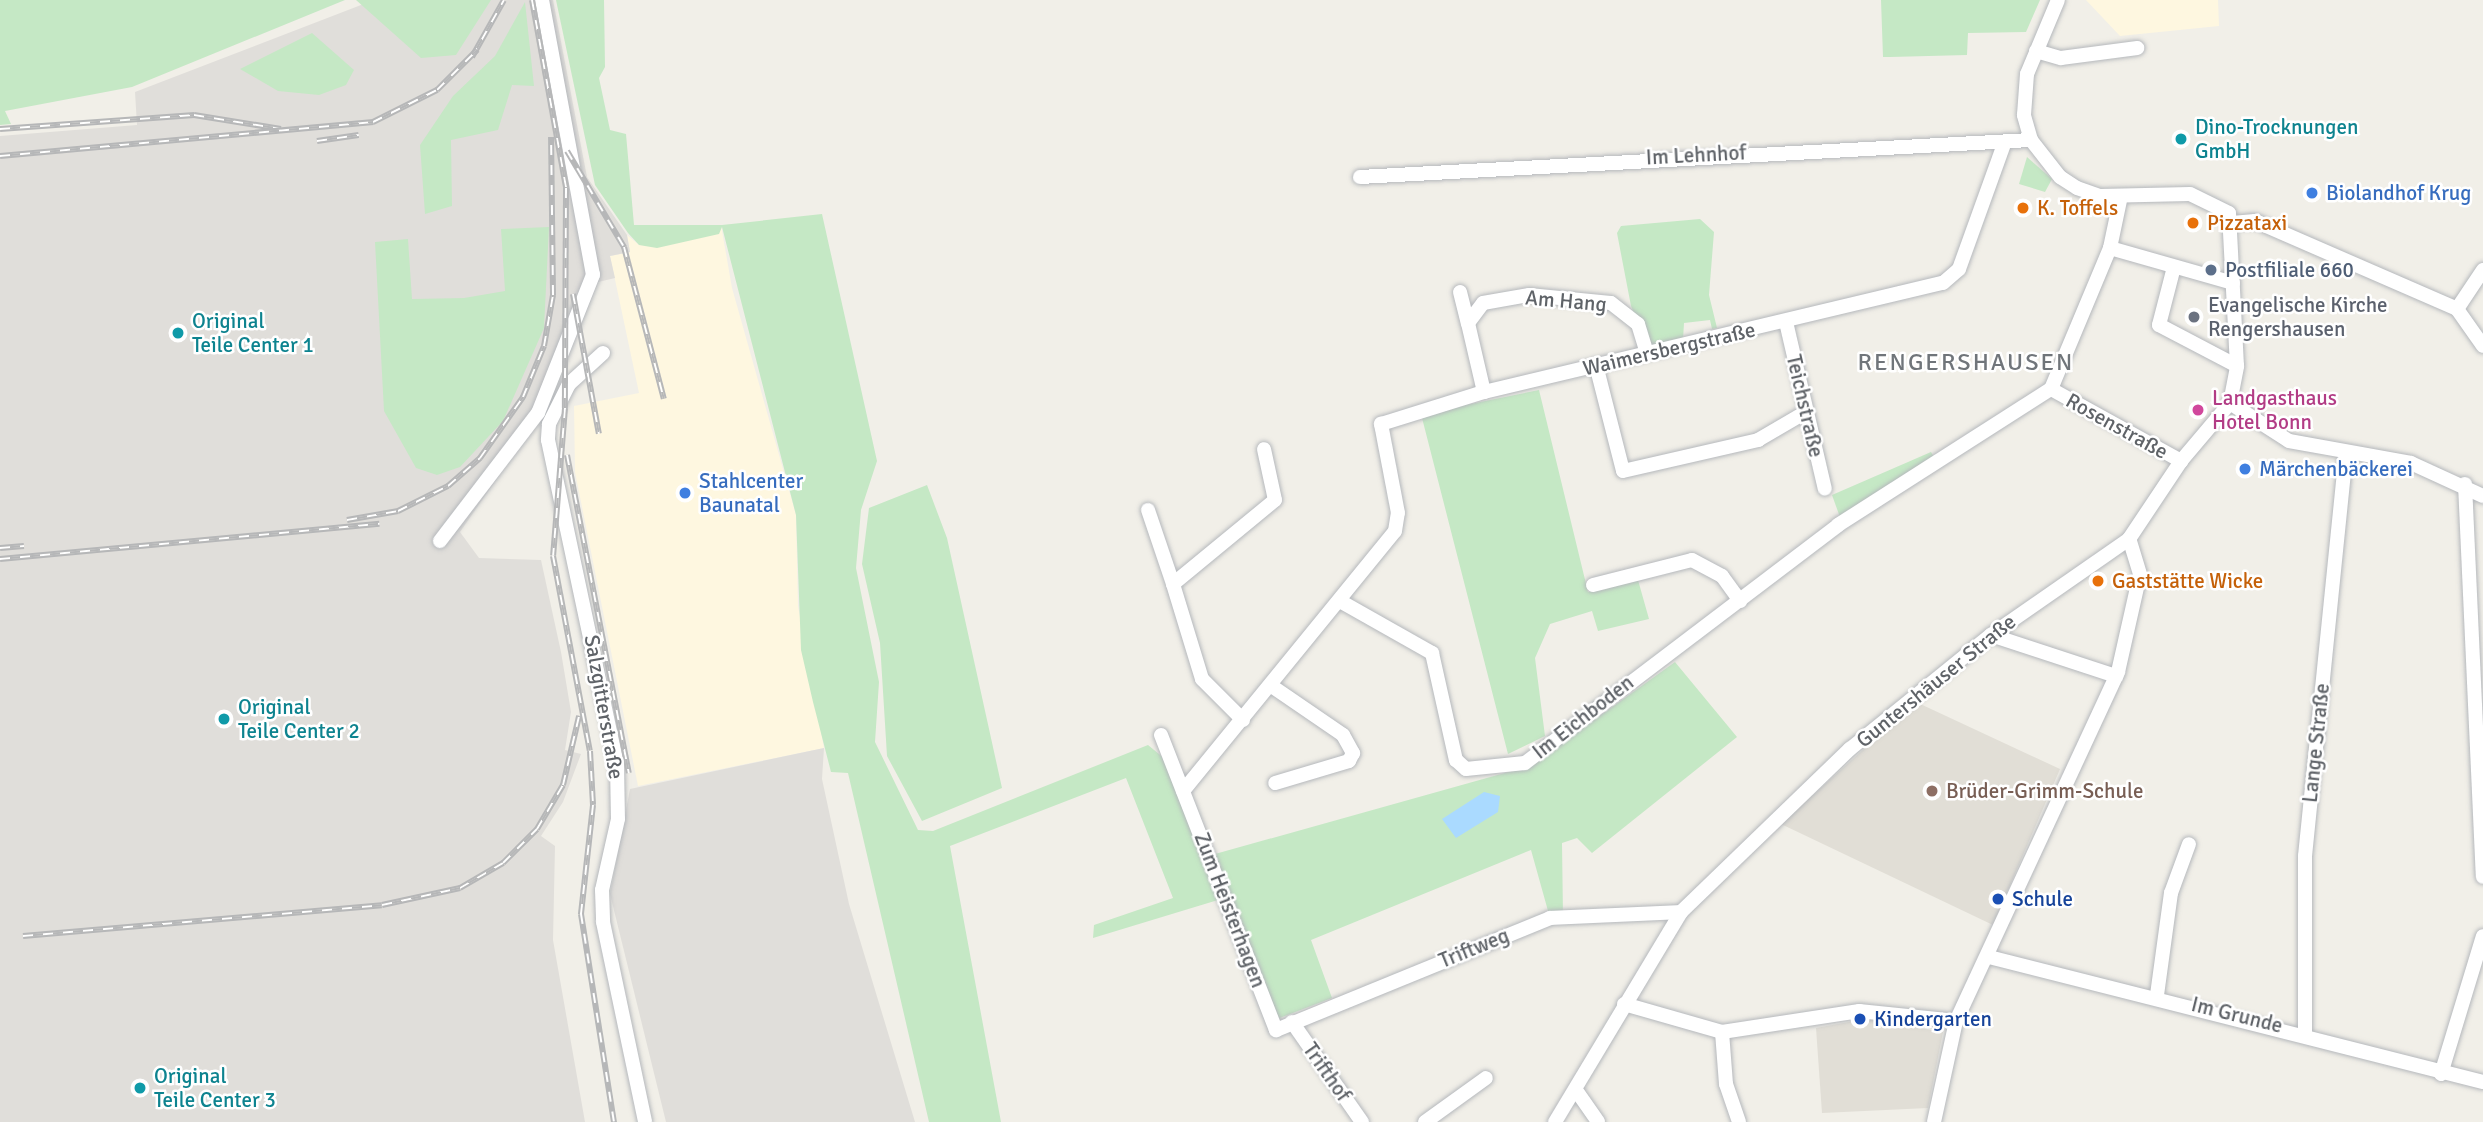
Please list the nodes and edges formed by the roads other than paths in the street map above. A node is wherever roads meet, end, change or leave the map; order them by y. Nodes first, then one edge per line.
1 (542, 0) edge
2 (2059, 0) edge
3 (2137, 48) dead end
4 (2036, 51) junction
5 (2031, 140) junction
6 (2004, 144) junction
7 (1360, 177) dead end
8 (2121, 196) junction
9 (2232, 223) junction
10 (2110, 248) junction
11 (2174, 267) junction
12 (2483, 270) edge
13 (2233, 283) junction
14 (1460, 292) dead end
15 (2457, 309) junction
16 (1786, 322) junction
17 (1468, 323) junction
18 (2483, 346) edge
19 (603, 353) dead end
20 (1647, 354) junction
21 (1596, 365) junction
22 (2236, 366) junction
23 (2051, 389) junction
24 (1484, 392) junction
25 (2230, 403) junction
26 (1806, 412) junction
27 (1264, 449) dead end
28 (2346, 454) junction
29 (2181, 461) junction
30 (2465, 484) junction
31 (1825, 489) dead end
32 (2483, 496) edge
33 (1148, 510) dead end
34 (2129, 539) junction
35 (440, 541) dead end
36 (1173, 584) junction
37 (1593, 585) dead end
38 (1340, 601) junction
39 (1740, 601) junction
40 (1991, 635) junction
41 (2116, 676) junction
42 (1273, 687) junction
43 (1242, 720) junction
44 (1161, 735) dead end
45 (1275, 783) dead end
46 (1183, 791) junction
47 (2189, 844) dead end
48 (2483, 877) edge
49 (1681, 912) junction
50 (2483, 936) edge
51 (1989, 957) junction
52 (2157, 995) junction
53 (1624, 1004) junction
54 (1956, 1021) junction
55 (1292, 1022) junction
56 (1276, 1030) joint
57 (1722, 1032) junction
58 (2305, 1032) junction
59 (2441, 1074) junction
60 (1486, 1079) dead end
61 (2483, 1082) edge
62 (1578, 1093) junction
63 (1736, 1121) edge
64 (645, 1122) edge
65 (1362, 1122) edge
66 (1425, 1122) edge
67 (1555, 1122) edge
68 (1598, 1122) edge
69 (1934, 1122) edge

1 - 35 street
2 - 4 street
3 - 4 street
4 - 5 street
5 - 6 street, Im Lehnhof
5 - 8 street
6 - 7 street, Im Lehnhof
6 - 16 street, Waimersbergstraße
8 - 9 street
8 - 10 street, Rosenstraße
9 - 13 street
9 - 15 street
10 - 11 street
10 - 23 street, Rosenstraße
11 - 13 street
11 - 22 street
12 - 15 street
13 - 22 street
14 - 17 street
15 - 18 street
16 - 20 street, Waimersbergstraße
16 - 26 street, Teichstraße
17 - 20 street, Am Hang
17 - 24 street
19 - 64 street, Salzgitterstraße
20 - 21 street, Waimersbergstraße
21 - 24 street, Waimersbergstraße
21 - 26 street
22 - 25 street
23 - 29 street, Rosenstraße
23 - 39 street, Im Eichboden
24 - 38 street, Waimersbergstraße
25 - 28 street
25 - 29 street, Guntershäuser Straße
26 - 31 street, Teichstraße
27 - 36 street
28 - 30 street
28 - 58 street, Lange Straße
29 - 34 street, Guntershäuser Straße
30 - 32 street
30 - 48 street
33 - 36 street
34 - 40 street, Guntershäuser Straße
34 - 41 street
36 - 43 street
37 - 39 street
38 - 39 street, Im Eichboden
38 - 42 street
40 - 41 street
40 - 49 street, Guntershäuser Straße
41 - 51 street
42 - 43 street
42 - 45 street
43 - 46 street
44 - 46 street, Zum Heisterhagen
46 - 56 street, Zum Heisterhagen
47 - 52 street
49 - 53 street, Guntershäuser Straße
49 - 55 street, Triftweg
50 - 59 street
51 - 52 street, Im Grunde
51 - 54 street
52 - 58 street, Im Grunde
53 - 57 street
53 - 62 street, Guntershäuser Straße
54 - 57 street
54 - 69 street
55 - 56 street, Triftweg
55 - 65 street, Trifthof
57 - 63 street
58 - 59 street, Im Grunde
59 - 61 street, Im Grunde
60 - 66 street
62 - 67 street, Guntershäuser Straße
62 - 68 street

